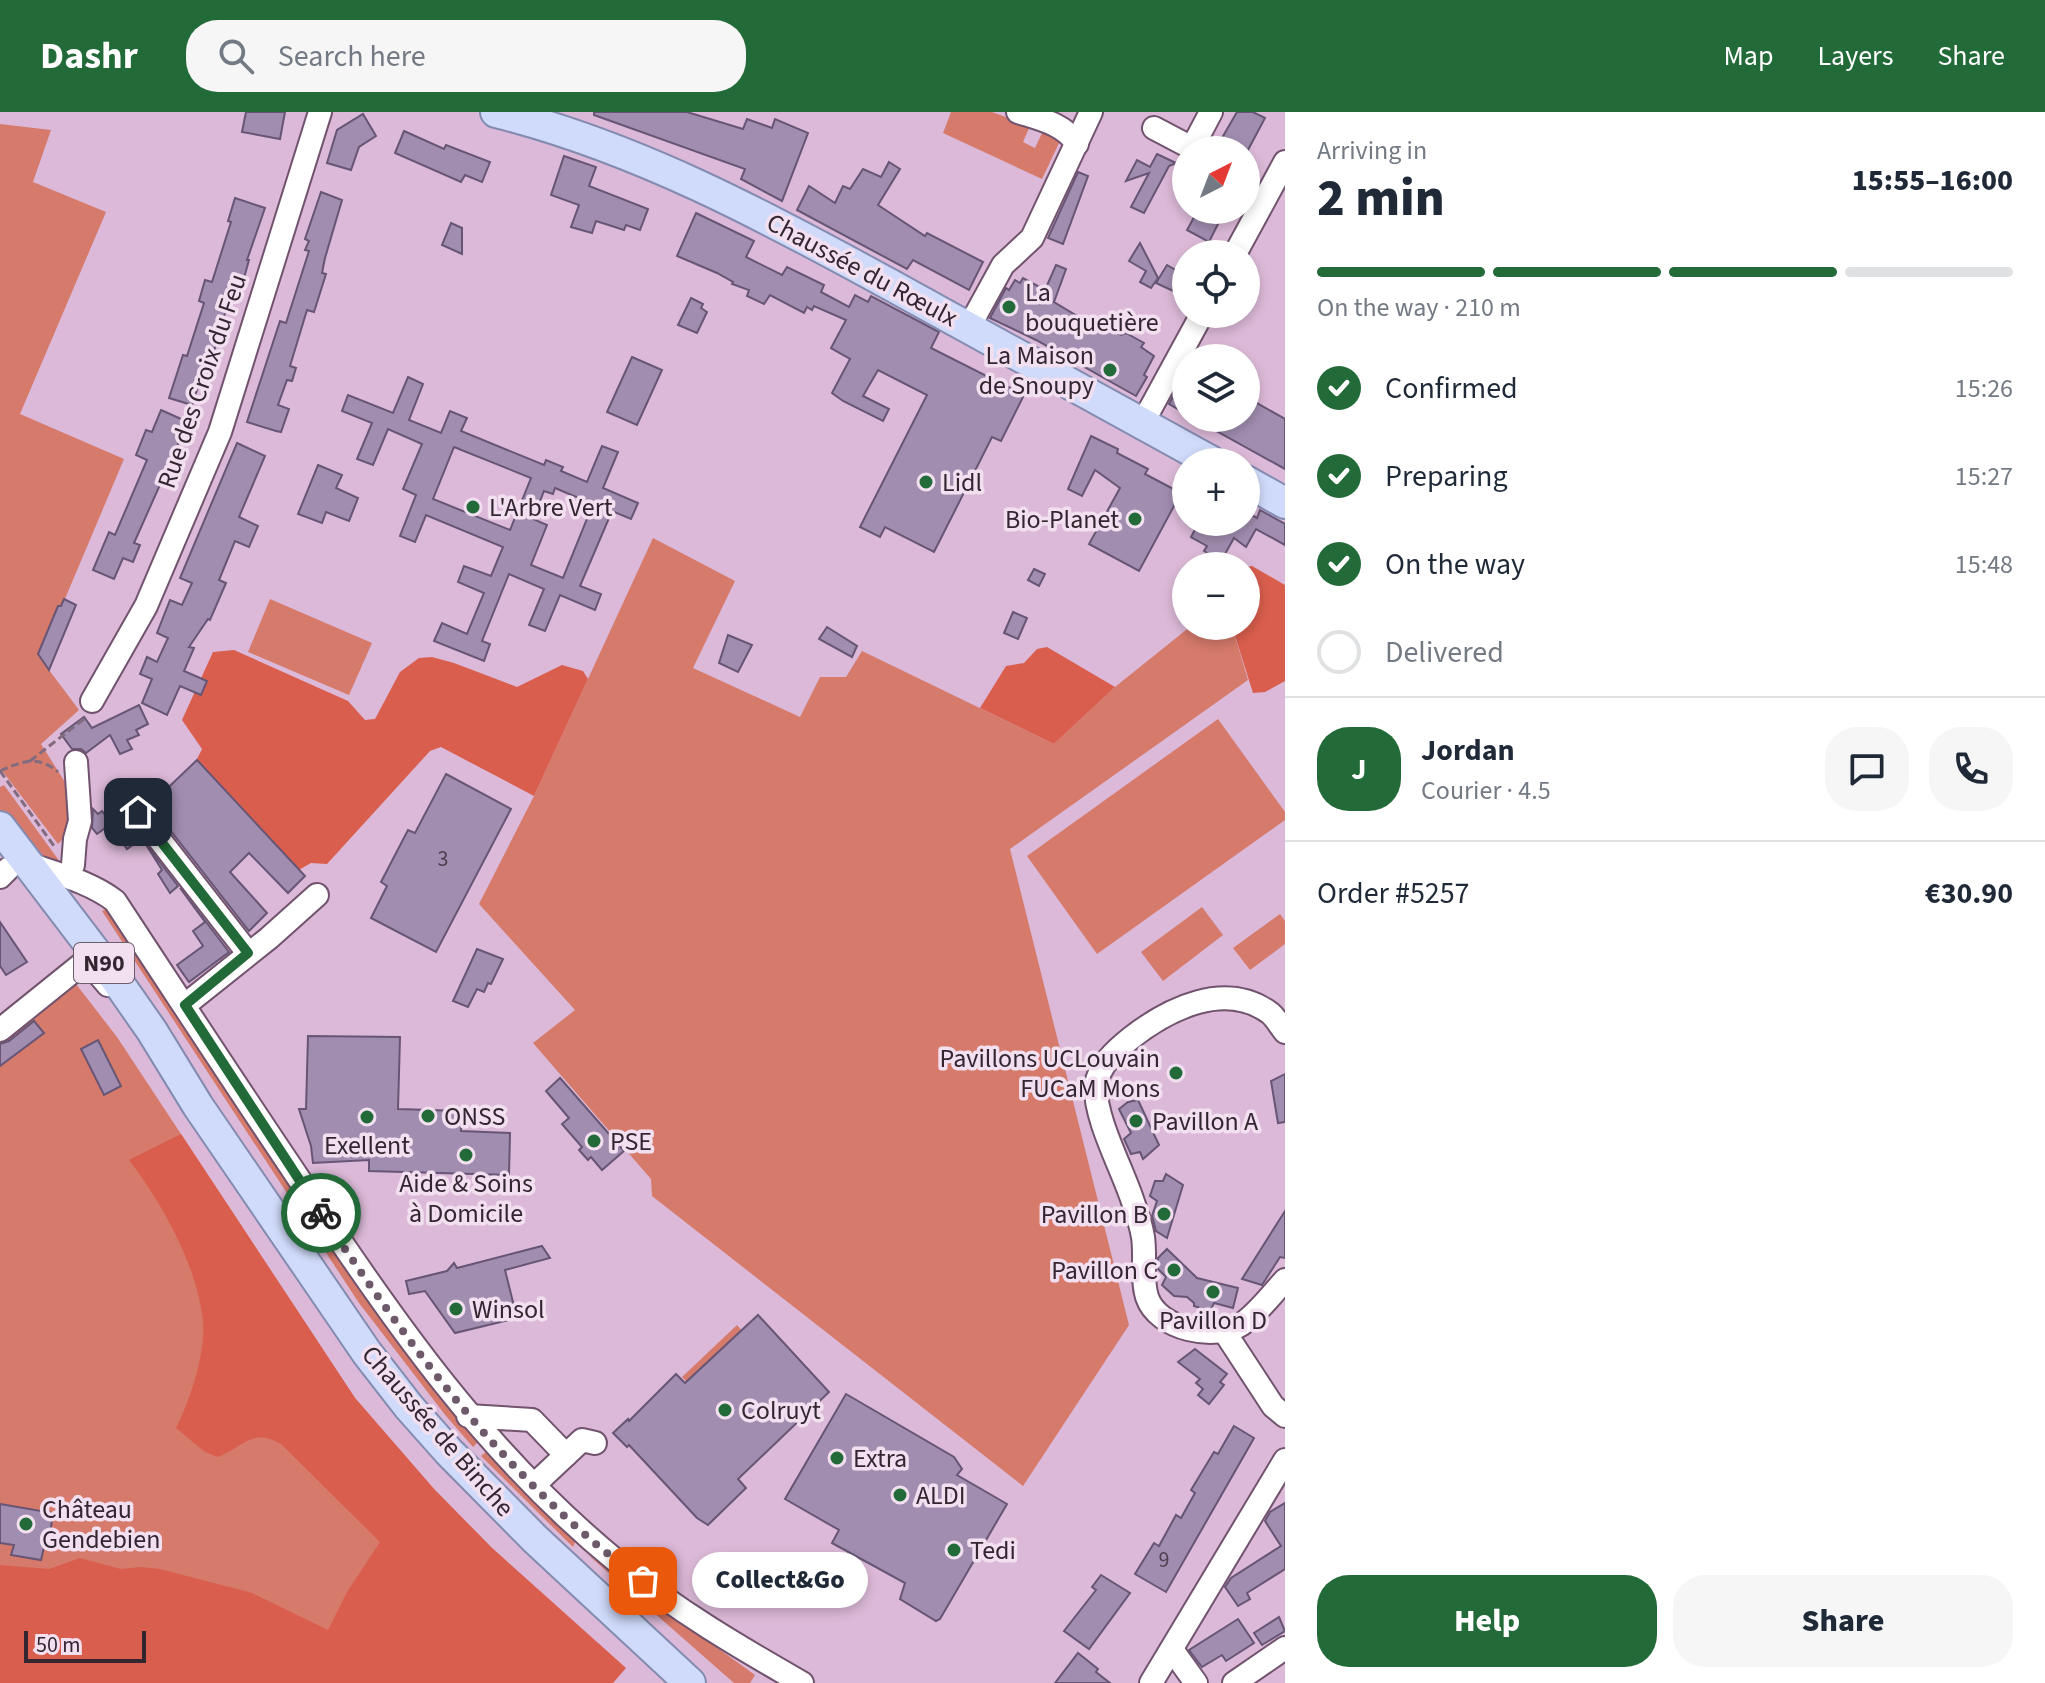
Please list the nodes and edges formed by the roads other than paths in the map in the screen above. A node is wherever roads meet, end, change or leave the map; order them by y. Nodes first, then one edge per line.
1 (320, 112) edge
2 (1018, 112) edge
3 (1091, 112) edge
4 (1211, 112) edge
5 (503, 113) edge
6 (1046, 116) edge
7 (1154, 128) dead end
8 (1077, 144) junction
9 (1285, 162) edge
10 (1243, 240) edge
11 (969, 327) junction
12 (1194, 328) edge
13 (1142, 424) junction
14 (1186, 448) edge
15 (1260, 489) edge
16 (1285, 503) edge
17 (89, 709) road end
18 (76, 767) road end
19 (138, 812) dead end
20 (0, 827) edge
21 (73, 865) dead end
22 (9, 867) edge
23 (317, 895) dead end
24 (248, 953) junction
25 (82, 964) junction
26 (185, 1005) junction
27 (0, 1030) edge
28 (152, 1031) junction
29 (1285, 1032) edge
30 (198, 1106) junction
31 (1285, 1280) edge
32 (1224, 1331) junction
33 (1279, 1411) edge
34 (468, 1416) junction
35 (595, 1443) dead end
36 (566, 1455) junction
37 (1285, 1460) edge
38 (534, 1485) junction
39 (1285, 1648) edge
40 (1173, 1651) junction
41 (690, 1683) edge
42 (802, 1683) edge
43 (1151, 1683) edge
44 (1196, 1683) edge
45 (1234, 1683) edge

1 - 17 street, Rue des Croix du Feu
2 - 6 street
3 - 8 street
4 - 7 street
5 - 11 main road, Chaussée du Rœulx
6 - 8 street
8 - 11 street
9 - 10 street
11 - 13 main road, Chaussée du Rœulx
12 - 13 street
13 - 14 main road, Chaussée du Rœulx
15 - 16 main road
18 - 21 street
19 - 24 street
20 - 22 main road, Chaussée de Binche / N90
22 - 25 main road, Chaussée de Binche / N90
22 - 26 street, Chaussée de Binche
22 - 28 main road, Chaussée de Binche / N90
23 - 24 street
24 - 26 street
25 - 27 street
25 - 28 street, Chaussée de Binche
25 - 30 main road, Chaussée de Binche / N90
26 - 34 street, Chaussée de Binche
28 - 30 main road, Chaussée de Binche / N90
29 - 32 street
30 - 41 main road, Chaussée de Binche / N90
31 - 32 street
32 - 33 street
34 - 36 street
34 - 38 street, Chaussée de Binche
35 - 36 street
36 - 38 street
37 - 40 street
38 - 42 street, Chaussée de Binche
39 - 45 street
40 - 43 street
40 - 44 street

